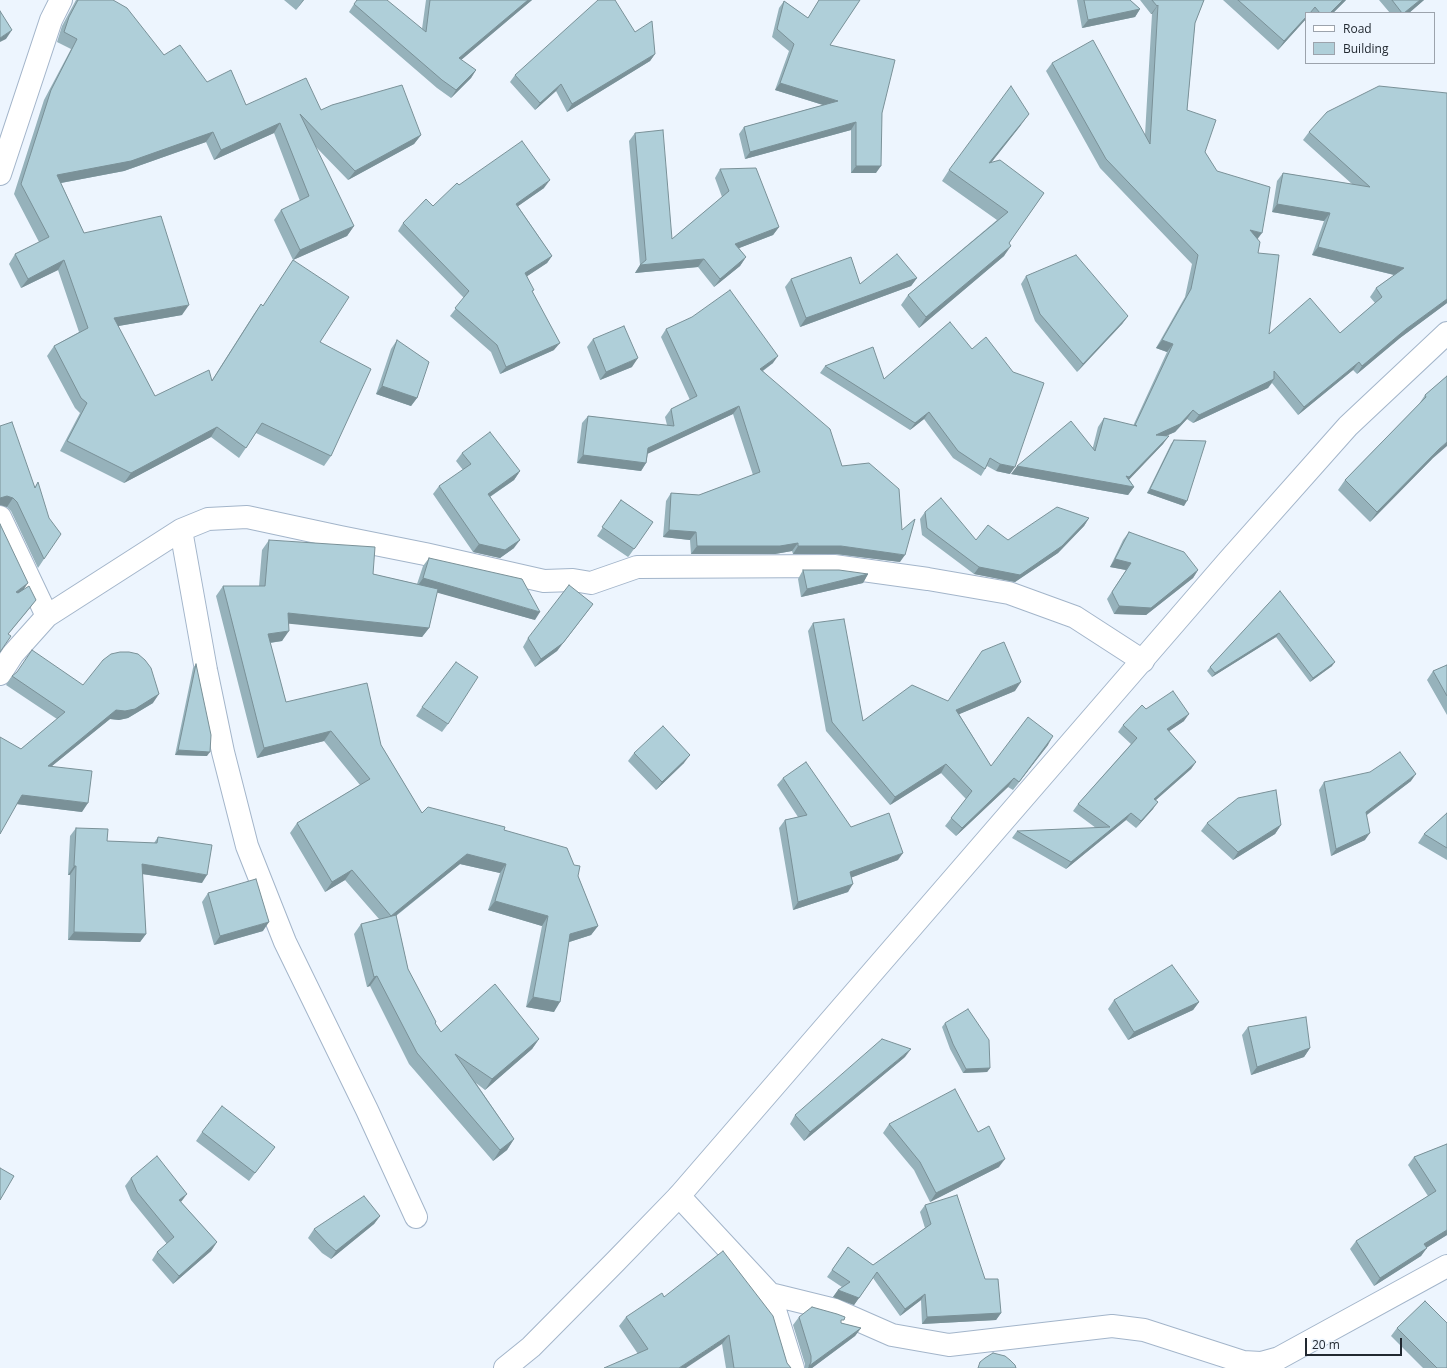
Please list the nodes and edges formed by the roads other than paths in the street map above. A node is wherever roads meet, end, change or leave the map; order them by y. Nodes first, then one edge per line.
1 (61, 0) edge
2 (0, 174) edge
3 (1447, 333) edge
4 (0, 517) edge
5 (181, 530) junction
6 (47, 616) junction
7 (1143, 661) junction
8 (0, 674) edge
9 (679, 1196) junction
10 (416, 1217) dead end
11 (1447, 1266) edge
12 (770, 1294) junction
13 (505, 1368) edge
14 (793, 1368) edge

1 - 2 street
3 - 7 street
4 - 6 street
5 - 6 street
5 - 7 street
5 - 10 street
6 - 8 street
7 - 9 street
9 - 12 street
9 - 13 street
11 - 12 street
12 - 14 street

